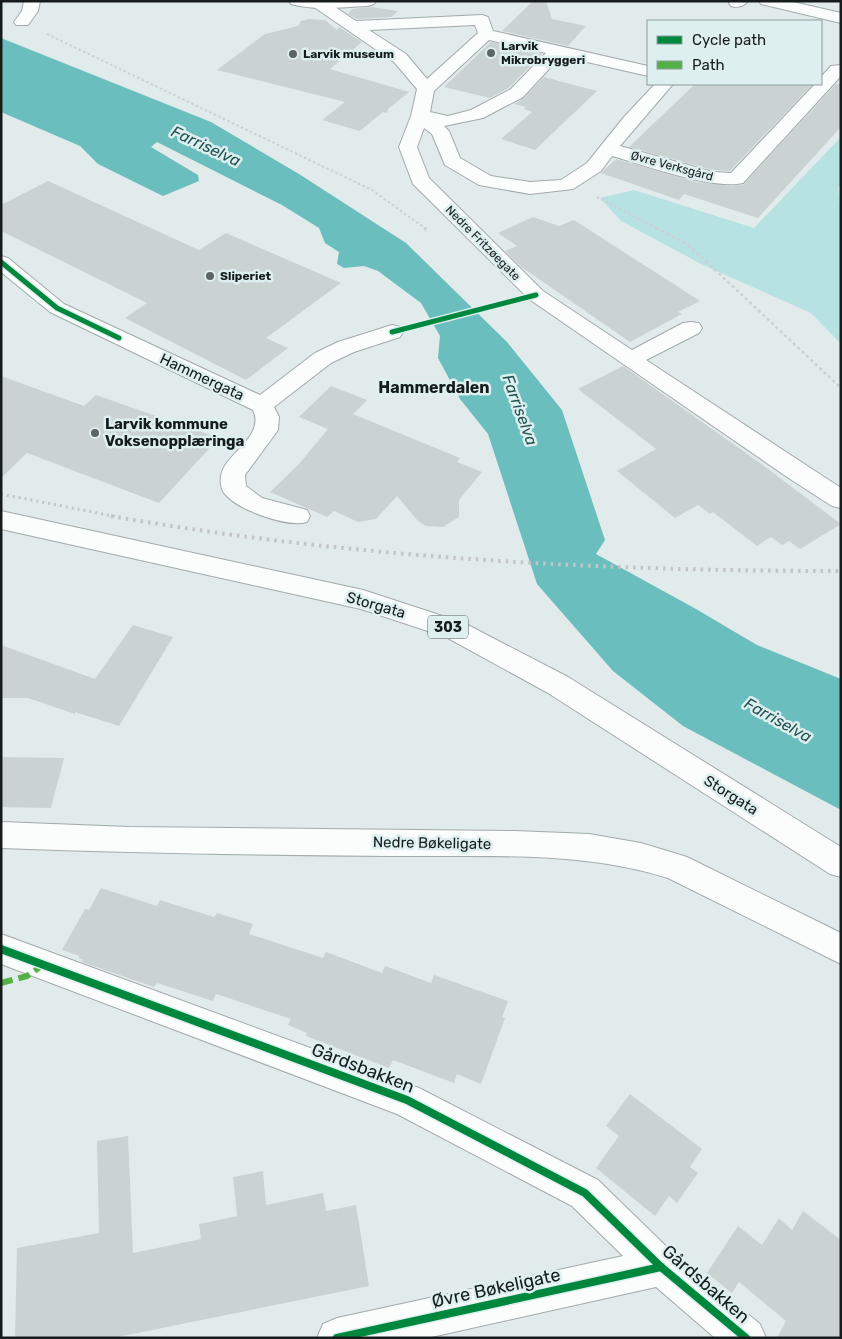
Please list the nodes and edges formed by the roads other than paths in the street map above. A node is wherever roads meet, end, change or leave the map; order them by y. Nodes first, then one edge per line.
1 (32, 1) edge
2 (297, 1) edge
3 (368, 1) edge
4 (767, 1) edge
5 (320, 4) junction
6 (841, 18) edge
7 (22, 22) road end
8 (353, 26) junction
9 (486, 34) junction
10 (557, 50) junction
11 (833, 69) edge
12 (647, 71) edge
13 (822, 81) edge
14 (663, 85) edge
15 (819, 85) edge
16 (426, 89) junction
17 (420, 116) junction
18 (610, 149) junction
19 (1, 262) edge
20 (691, 328) dead end
21 (392, 332) dead end
22 (631, 360) junction
23 (262, 405) junction
24 (841, 500) edge
25 (298, 516) dead end
26 (1, 520) edge
27 (1, 835) edge
28 (841, 864) edge
29 (1, 949) edge
30 (841, 949) edge
31 (661, 1267) junction
32 (337, 1338) edge
33 (746, 1338) edge

1 - 7 main road
2 - 5 main road
3 - 5 main road
4 - 6 main road
5 - 8 main road
8 - 9 main road
8 - 16 main road
9 - 10 main road
9 - 16 main road
10 - 12 main road
10 - 17 main road
11 - 13 main road, Øvre Verksgård
14 - 18 main road
15 - 18 main road, Øvre Verksgård
16 - 17 main road, Nedre Fritzøegate
17 - 18 main road
17 - 22 main road, Nedre Fritzøegate
19 - 23 main road, Hammergata
20 - 22 main road
21 - 23 main road
22 - 24 main road, Nedre Fritzøegate
23 - 25 main road, Hammergata
26 - 28 main road, Storgata / 303
27 - 30 main road, Nedre Bøkeligate
29 - 31 main road, Gårdsbakken
31 - 32 main road, Øvre Bøkeligate
31 - 33 main road, Gårdsbakken

